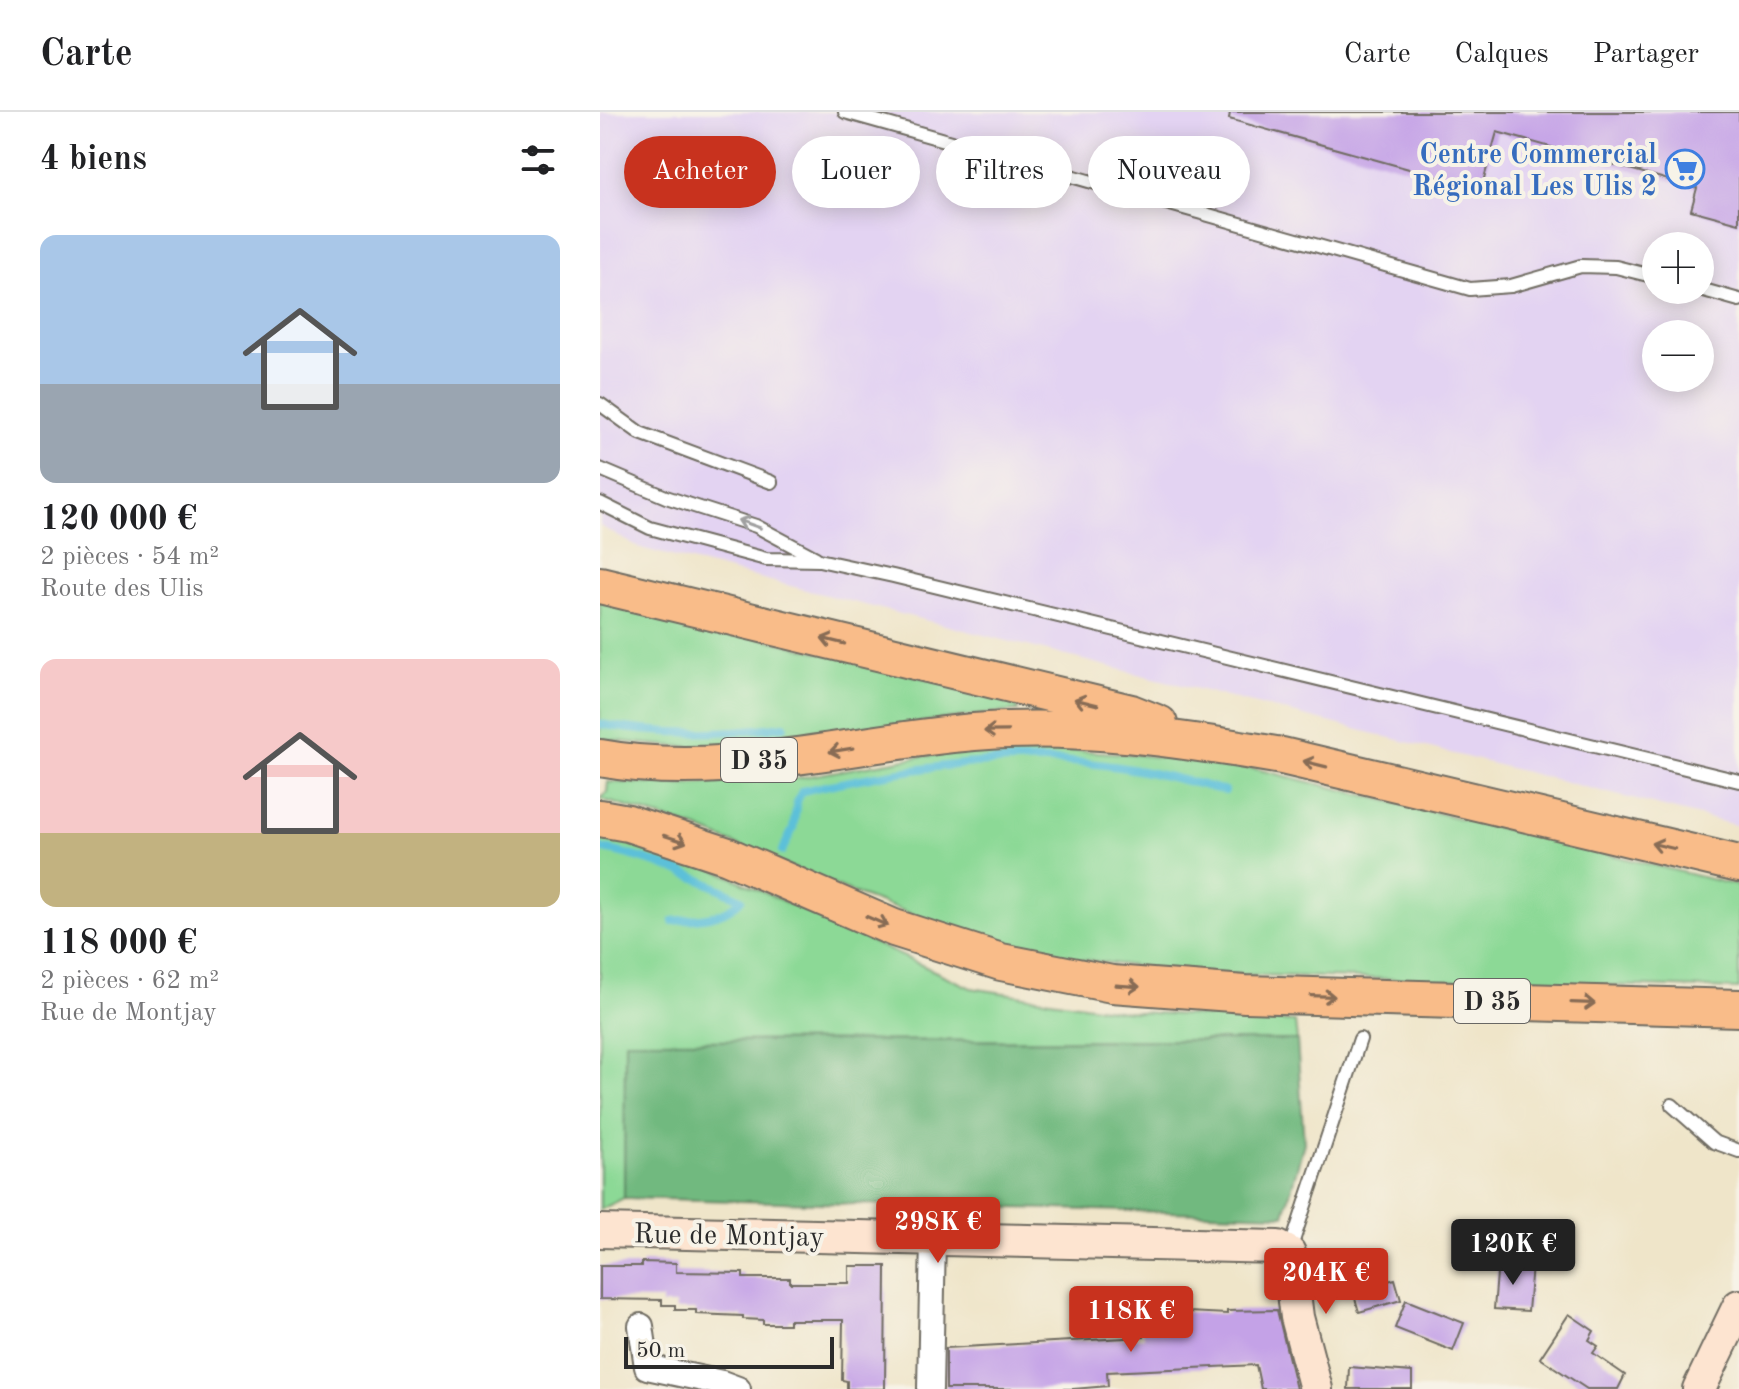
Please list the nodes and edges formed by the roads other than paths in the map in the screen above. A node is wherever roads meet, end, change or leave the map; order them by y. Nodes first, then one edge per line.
1 (845, 112) edge
2 (1642, 274) edge
3 (1714, 293) edge
4 (1739, 300) edge
5 (600, 404) edge
6 (600, 469) edge
7 (771, 482) dead end
8 (600, 503) edge
9 (819, 560) junction
10 (600, 585) edge
11 (1213, 744) junction
12 (600, 758) edge
13 (1739, 781) edge
14 (600, 818) edge
15 (1739, 864) edge
16 (1739, 1008) edge
17 (1360, 1039) dead end
18 (1672, 1105) dead end
19 (1739, 1151) edge
20 (600, 1231) edge
21 (933, 1237) junction
22 (1289, 1253) junction
23 (1739, 1306) edge
24 (641, 1326) dead end
25 (738, 1389) edge
26 (930, 1389) edge
27 (1316, 1389) edge
28 (1699, 1389) edge

1 - 2 lane
3 - 4 lane
5 - 7 lane
9 -> 6 lane
8 - 9 lane
9 - 13 lane
11 -> 10 main road
11 -> 12 main road, D 35
15 -> 11 main road, D 35
14 -> 16 main road, D 35
17 - 22 lane
18 - 19 lane
20 - 21 street, Rue de Montjay
21 - 22 street, Rue de Montjay
21 - 26 street
22 - 27 street
23 - 28 street
24 - 25 street

